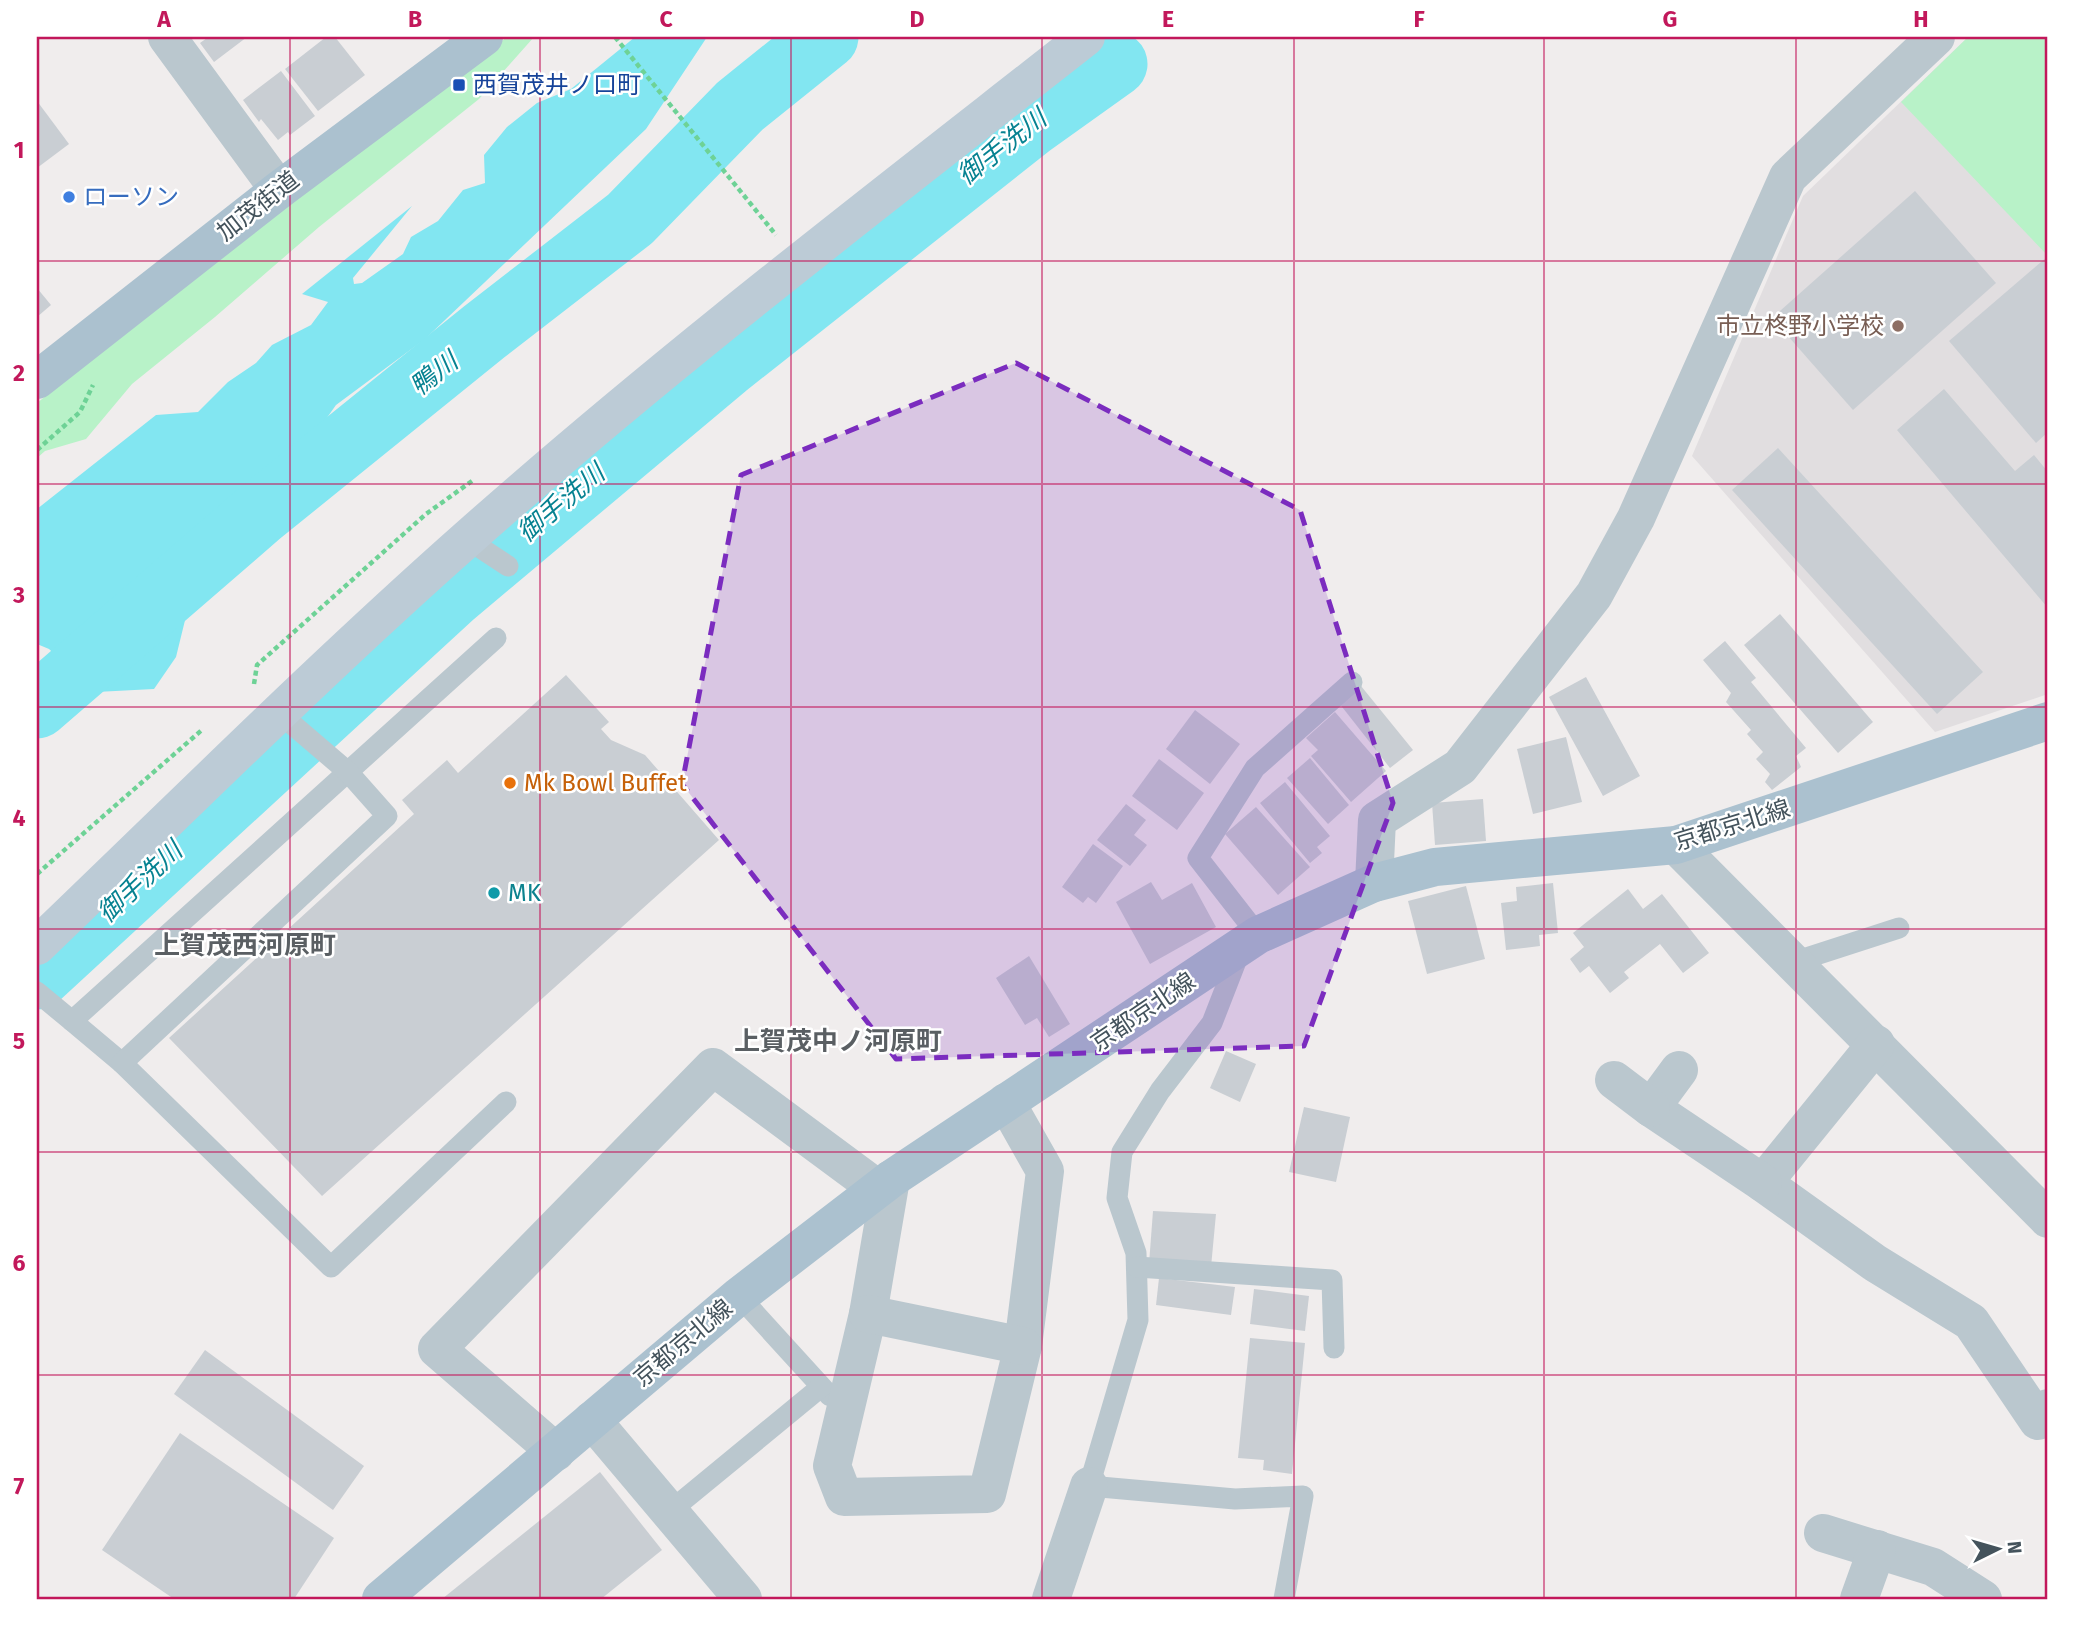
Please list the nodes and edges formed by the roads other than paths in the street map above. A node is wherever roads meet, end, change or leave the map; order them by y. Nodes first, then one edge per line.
1 (167, 37) edge
2 (484, 37) edge
3 (1086, 37) edge
4 (1936, 37) edge
5 (279, 190) junction
6 (37, 380) edge
7 (467, 538) junction
8 (508, 566) dead end
9 (496, 639) dead end
10 (1352, 682) dead end
11 (279, 713) junction
12 (2048, 721) edge
13 (348, 772) junction
14 (1676, 845) junction
15 (1374, 883) junction
16 (1899, 928) dead end
17 (1250, 940) junction
18 (37, 946) edge
19 (1794, 962) junction
20 (42, 997) edge
21 (72, 1021) junction
22 (1876, 1044) junction
23 (122, 1063) junction
24 (1679, 1070) dead end
25 (1615, 1080) dead end
26 (506, 1102) dead end
27 (1006, 1102) junction
28 (1651, 1108) junction
29 (1763, 1183) junction
30 (885, 1184) junction
31 (2048, 1219) edge
32 (1137, 1267) junction
33 (739, 1296) junction
34 (868, 1314) junction
35 (1023, 1346) junction
36 (1334, 1348) dead end
37 (833, 1400) junction
38 (592, 1420) junction
39 (2045, 1420) edge
40 (556, 1452) junction
41 (1089, 1486) junction
42 (669, 1512) junction
43 (1823, 1533) dead end
44 (1877, 1549) junction
45 (381, 1599) edge
46 (743, 1599) edge
47 (1051, 1599) edge
48 (1284, 1599) edge
49 (1859, 1599) edge
50 (1983, 1599) edge

1 - 5 street
2 - 5 main road, 加茂街道
3 - 7 street
4 - 15 street
5 - 6 main road, 加茂街道
7 - 8 lane
7 - 11 street
9 - 13 lane
10 - 17 lane
11 - 13 lane
11 - 18 street
12 - 14 main road, 京都京北線
13 - 21 lane
13 - 23 lane
14 - 15 main road, 京都京北線
14 - 19 street
15 - 17 main road, 京都京北線
16 - 19 lane
17 - 27 main road, 京都京北線
17 - 32 lane
19 - 22 street
20 - 21 lane
21 - 23 lane
22 - 29 street
22 - 31 street
23 - 26 lane
24 - 28 street
25 - 28 street
27 - 30 main road, 京都京北線
27 - 35 street
28 - 29 street
29 - 39 street
30 - 33 main road, 京都京北線
30 - 34 street
30 - 40 street
32 - 36 lane
32 - 41 lane
33 - 37 lane
33 - 38 main road, 京都京北線
34 - 35 street
34 - 37 street
35 - 37 street
37 - 42 lane
38 - 40 main road, 京都京北線
38 - 42 street
40 - 45 main road, 京都京北線
41 - 47 street
41 - 48 lane
42 - 46 street
43 - 44 street
44 - 49 street
44 - 50 street

